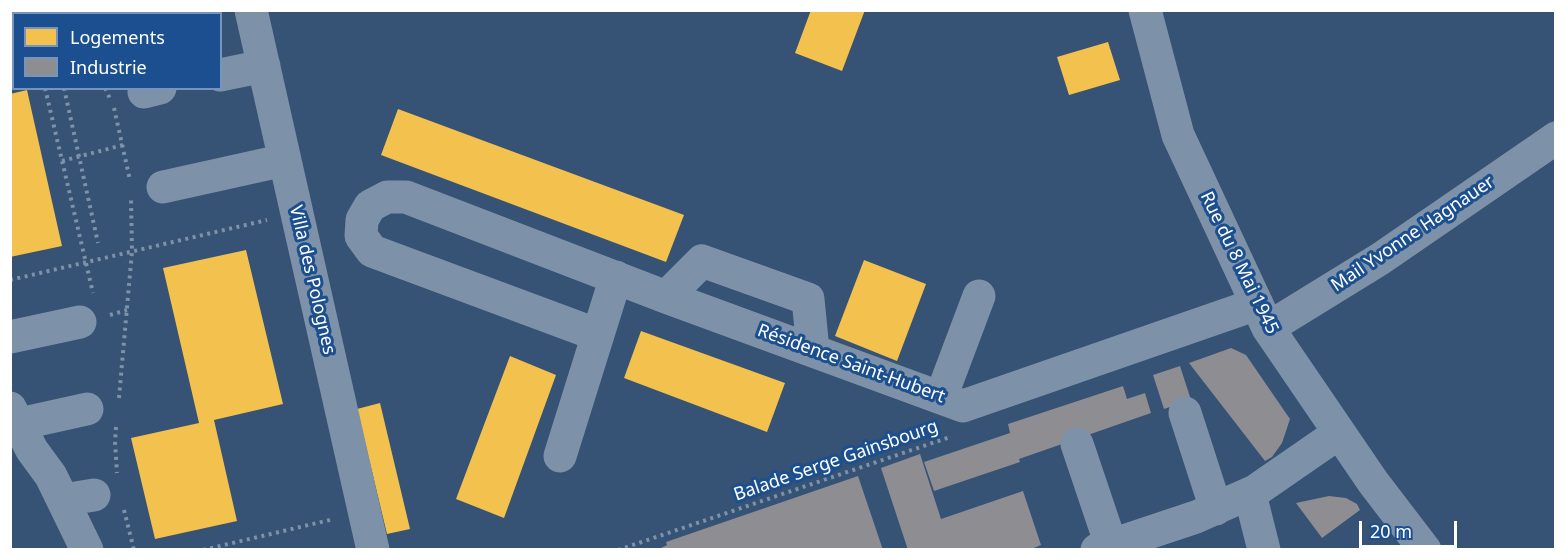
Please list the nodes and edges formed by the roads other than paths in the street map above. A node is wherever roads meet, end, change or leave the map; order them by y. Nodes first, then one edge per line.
1 (251, 10) edge
2 (1145, 10) edge
3 (264, 66) junction
4 (222, 75) edge
5 (1556, 138) edge
6 (285, 160) junction
7 (163, 188) dead end
8 (616, 277) junction
9 (979, 296) dead end
10 (666, 297) junction
11 (87, 309) road end
12 (1262, 316) junction
13 (598, 335) junction
14 (10, 337) edge
15 (813, 350) junction
16 (941, 398) junction
17 (87, 409) dead end
18 (1185, 413) dead end
19 (15, 416) edge
20 (1339, 433) junction
21 (1077, 444) dead end
22 (560, 456) dead end
23 (1250, 494) junction
24 (1216, 509) junction
25 (1118, 546) edge
26 (87, 549) edge
27 (373, 549) edge
28 (1264, 549) edge
29 (1425, 549) edge

1 - 3 street, Villa des Polognes
2 - 12 street, Rue du 8 Mai 1945
3 - 4 street
3 - 6 street, Villa des Polognes
5 - 12 street, Mail Yvonne Hagnauer
6 - 7 street
6 - 27 street, Villa des Polognes
8 - 10 street, Résidence Saint-Hubert
8 - 13 street
8 - 13 street, Résidence Saint-Hubert
9 - 16 street
10 - 15 street, Résidence Saint-Hubert
10 - 15 street
11 - 14 street
12 - 16 street, Résidence Saint-Hubert
12 - 20 street, Rue du 8 Mai 1945
13 - 22 street
15 - 16 street, Résidence Saint-Hubert
17 - 19 street
18 - 24 street
19 - 26 street
20 - 23 street
20 - 29 street, Rue du 8 Mai 1945
21 - 25 street
23 - 24 street
23 - 28 street
24 - 25 street

